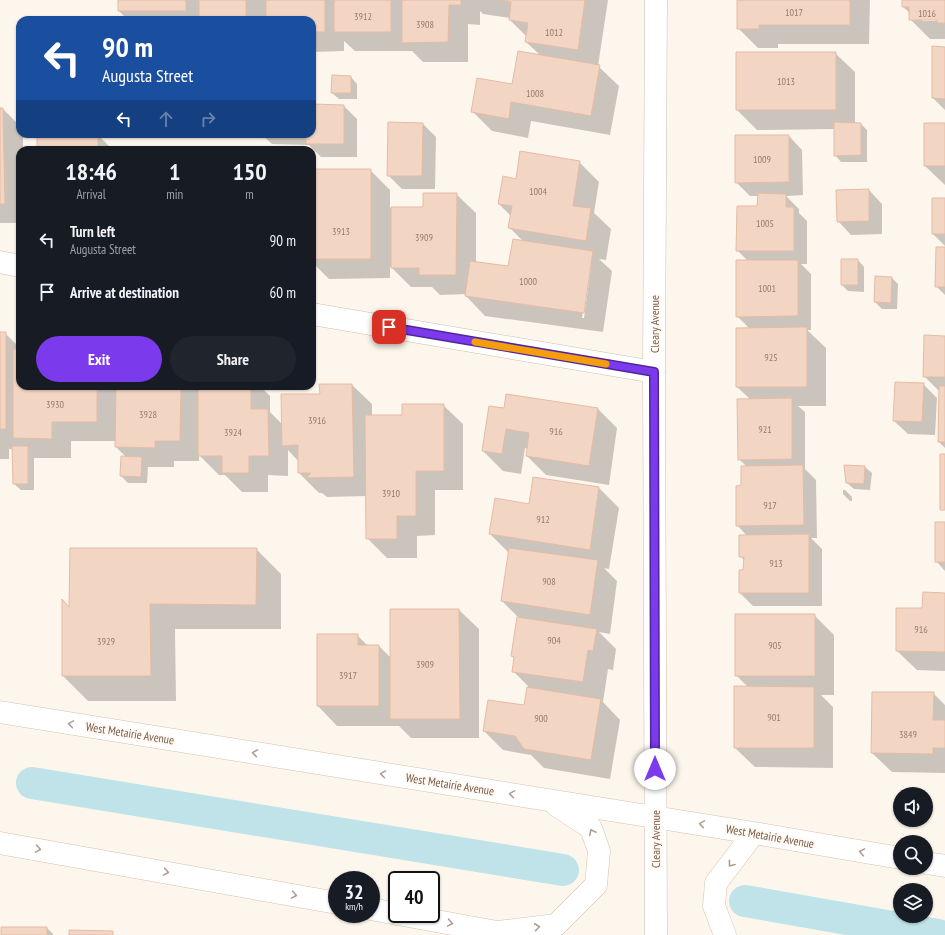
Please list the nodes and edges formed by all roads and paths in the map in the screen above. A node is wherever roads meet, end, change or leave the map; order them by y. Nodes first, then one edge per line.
1 (656, 0) edge
2 (0, 262) edge
3 (16, 265) edge
4 (316, 315) edge
5 (654, 372) junction
6 (3, 715) edge
7 (550, 800) junction
8 (656, 817) junction
9 (754, 833) junction
10 (0, 842) edge
11 (893, 857) edge
12 (933, 864) edge
13 (945, 866) edge
14 (328, 901) edge
15 (440, 922) edge
16 (507, 934) edge
17 (656, 935) edge
18 (725, 935) edge

1 - 5 main road, Cleary Avenue
2 - 3 main road
4 - 5 main road
5 - 8 main road, Cleary Avenue
7 -> 6 main road, West Metairie Avenue
7 - 8 main road, West Metairie Avenue
16 -> 7 main road
9 -> 8 main road, West Metairie Avenue
8 - 17 main road, Cleary Avenue
11 -> 9 main road, West Metairie Avenue
9 -> 18 main road
10 -> 14 main road
12 - 13 main road
15 -> 16 main road

